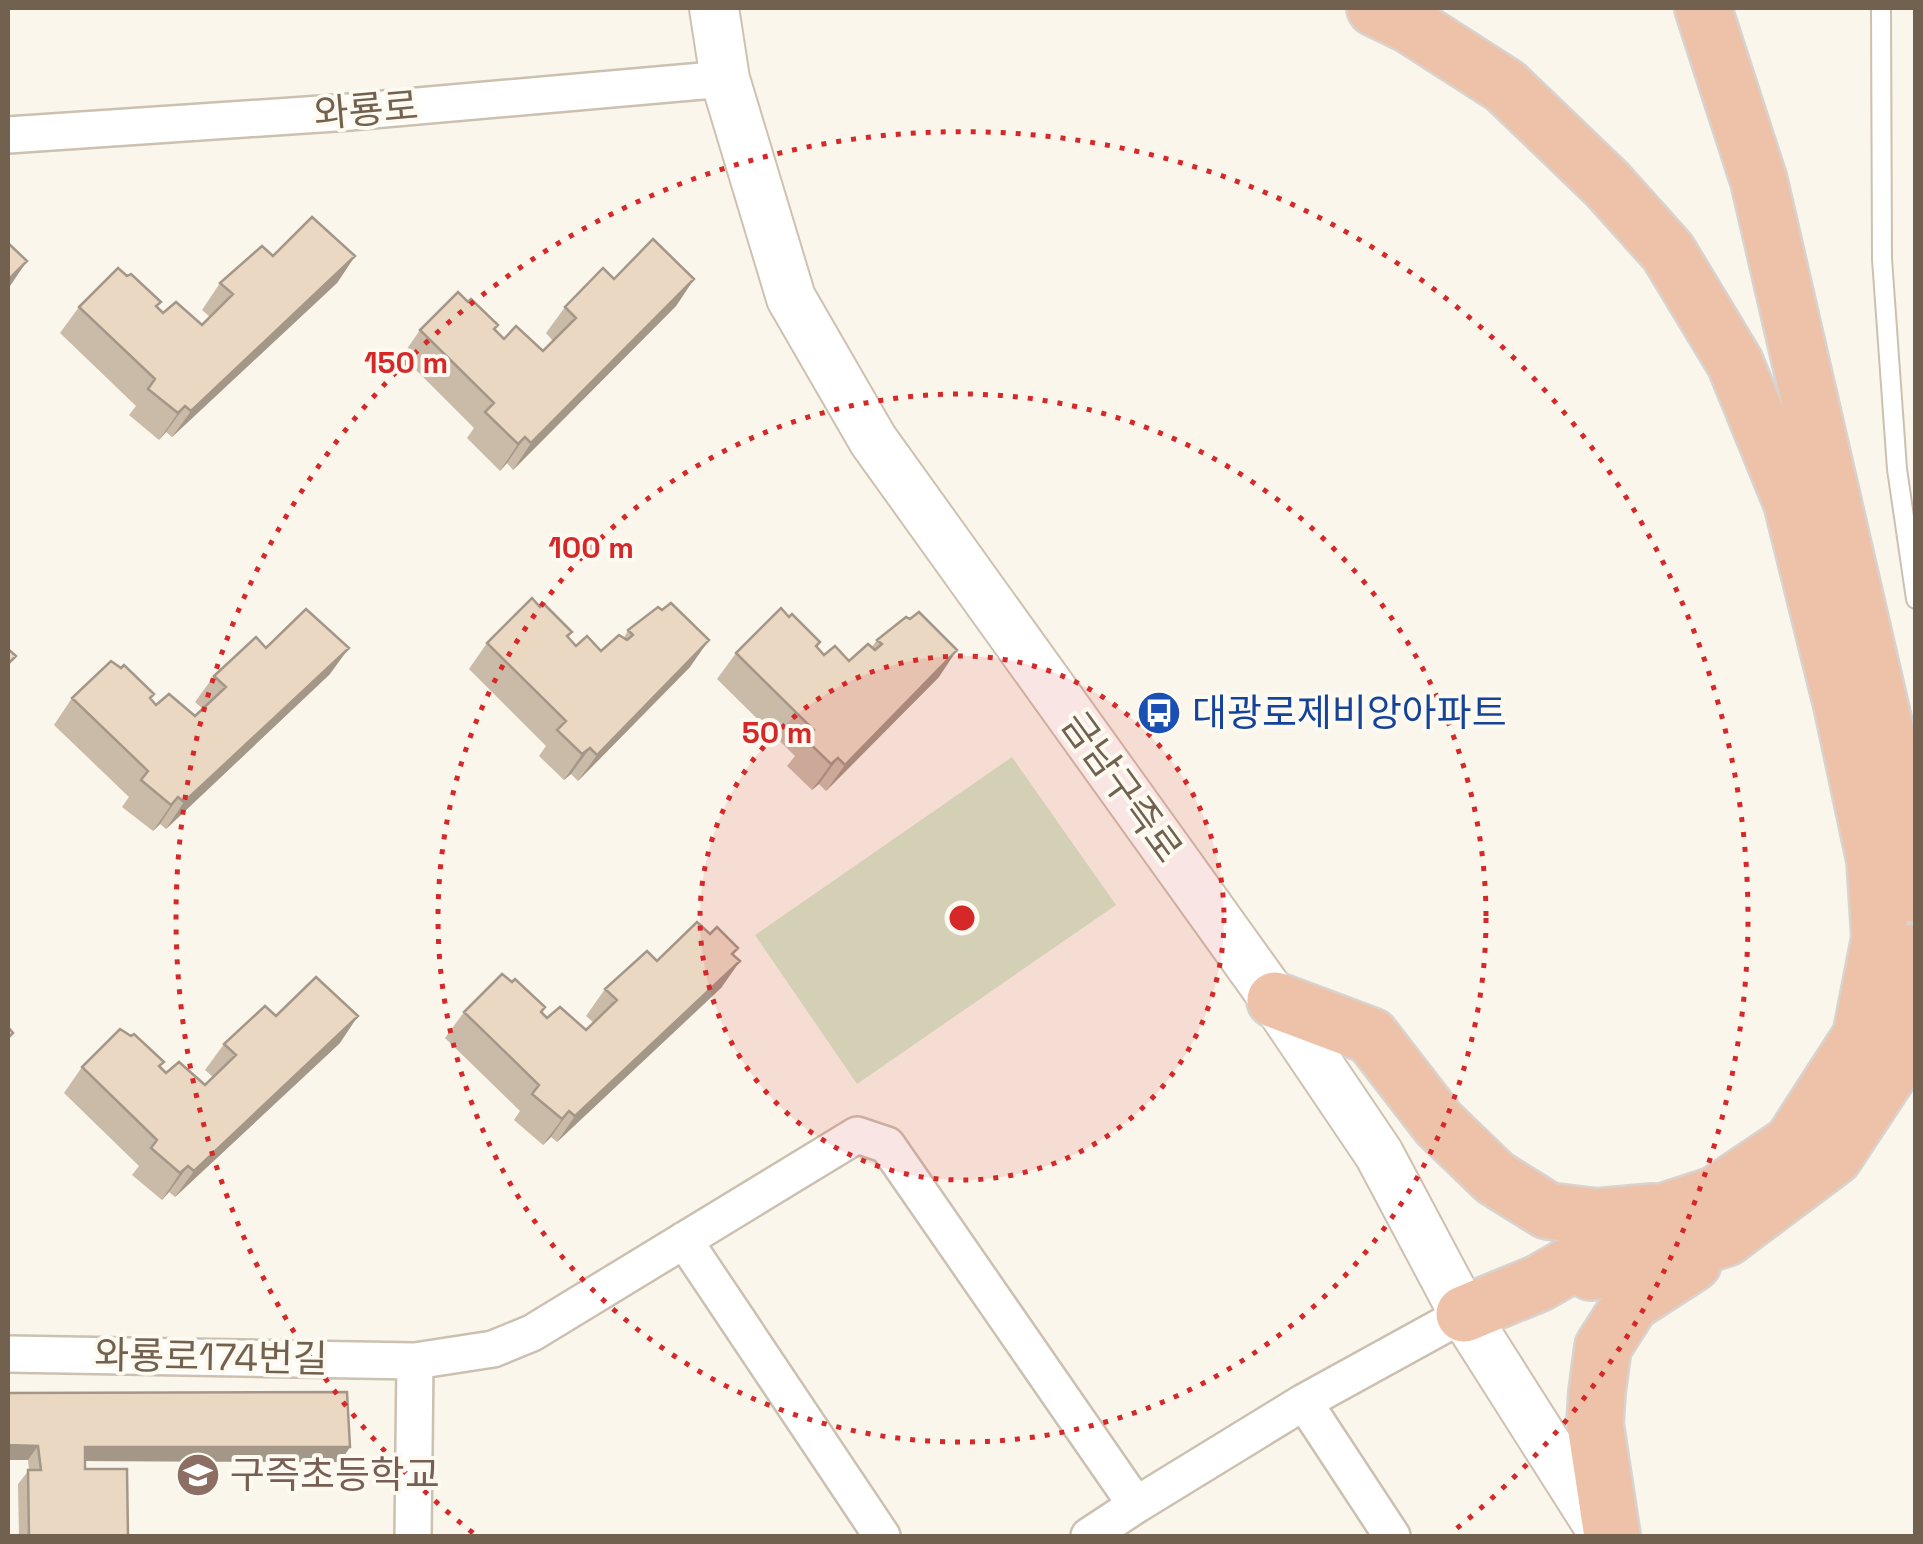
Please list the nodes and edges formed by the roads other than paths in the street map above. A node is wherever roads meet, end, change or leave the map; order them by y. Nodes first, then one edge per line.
1 (714, 8) edge
2 (1374, 8) edge
3 (1703, 8) edge
4 (1881, 8) edge
5 (724, 78) junction
6 (8, 136) edge
7 (1916, 599) edge
8 (1916, 917) edge
9 (1916, 952) edge
10 (1275, 1000) junction
11 (1666, 1211) junction
12 (1726, 1238) junction
13 (684, 1240) junction
14 (1539, 1283) junction
15 (1464, 1314) junction
16 (8, 1354) edge
17 (415, 1361) junction
18 (1304, 1402) junction
19 (1136, 1505) junction
20 (1095, 1535) edge
21 (413, 1536) edge
22 (882, 1536) edge
23 (1392, 1536) edge
24 (1609, 1536) edge

1 - 5 main road, 금남구즉로
2 - 11 highway
3 - 8 highway
4 - 7 lane
5 - 6 street, 와룡로
5 - 10 main road, 금남구즉로
9 - 12 highway
10 - 11 highway
10 - 15 main road, 금남구즉로
11 - 14 highway
12 - 14 highway
12 - 24 highway
13 - 17 street, 와룡로174번길
13 - 19 street, 와룡로174번길
13 - 22 street
14 - 15 highway
15 - 18 street
15 - 24 main road, 금남구즉로
16 - 17 street, 와룡로174번길
17 - 21 street
18 - 19 street
18 - 23 street
19 - 20 street

